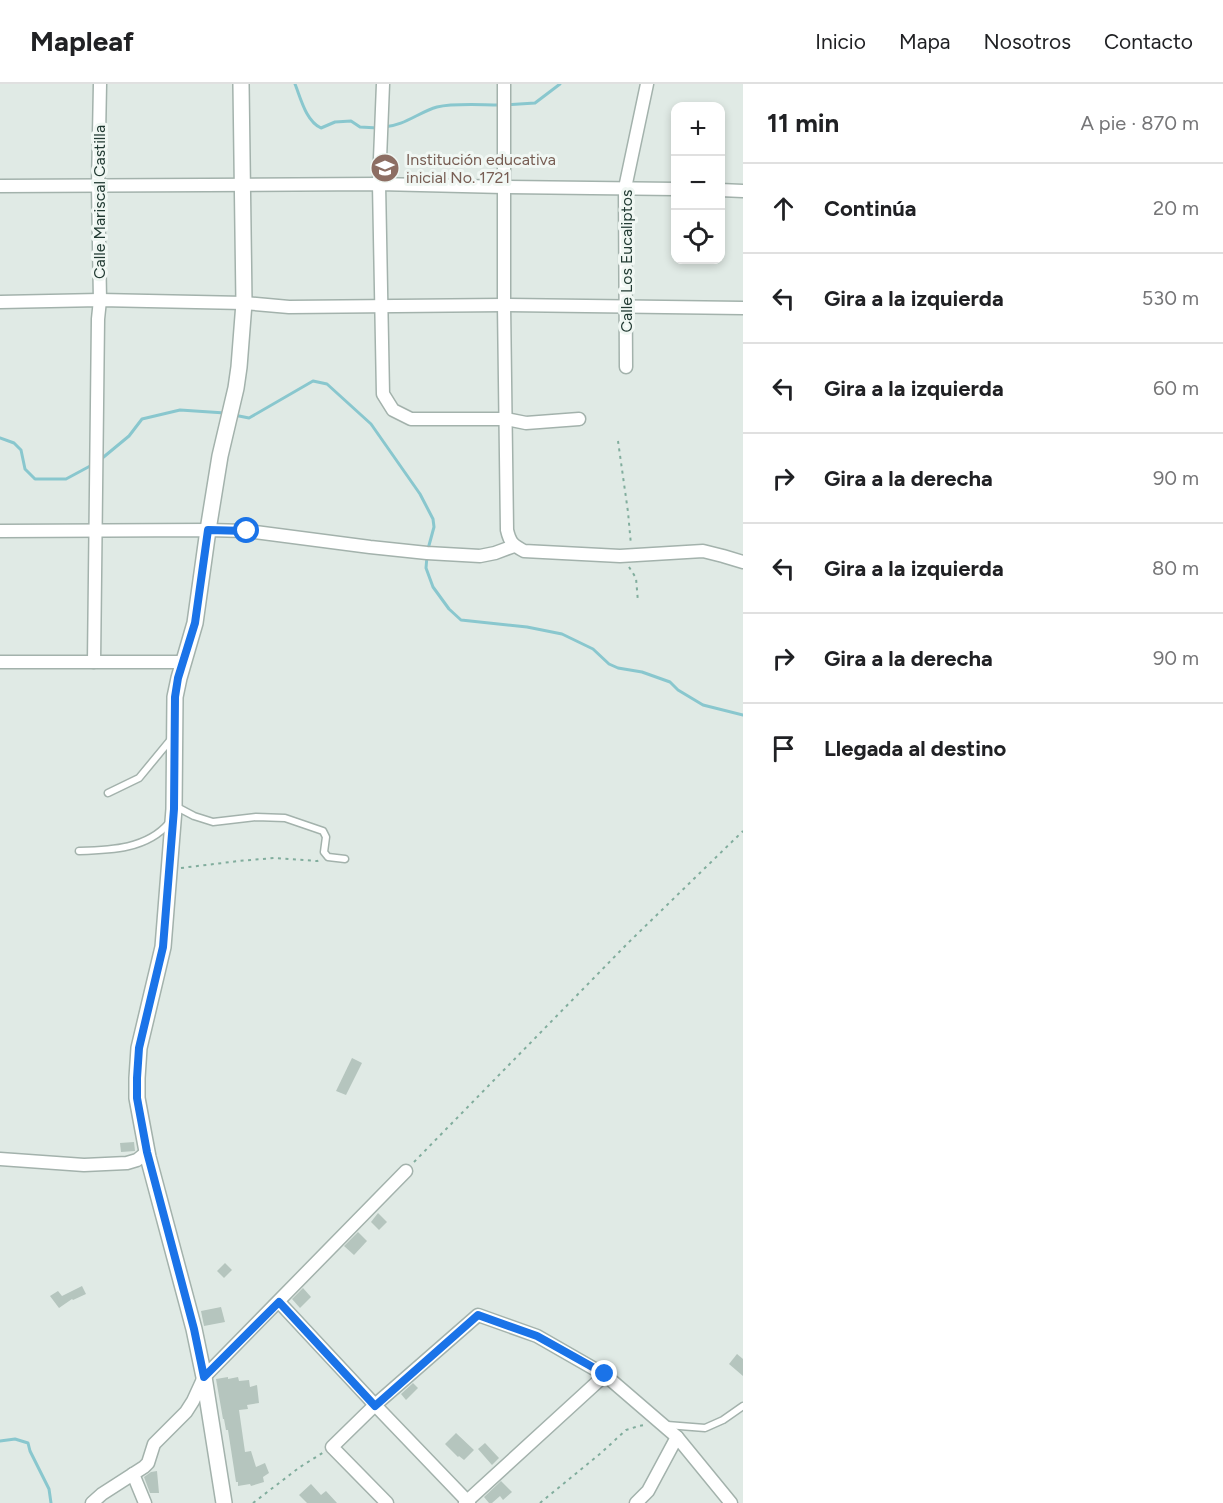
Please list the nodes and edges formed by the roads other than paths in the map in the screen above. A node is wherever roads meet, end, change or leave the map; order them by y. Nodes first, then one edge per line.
1 (100, 84) edge
2 (241, 84) edge
3 (382, 84) edge
4 (504, 84) edge
5 (647, 84) edge
6 (379, 184) junction
7 (241, 185) junction
8 (0, 186) edge
9 (98, 186) junction
10 (504, 187) junction
11 (625, 188) junction
12 (671, 189) edge
13 (725, 190) edge
14 (743, 191) edge
15 (100, 300) junction
16 (0, 302) edge
17 (244, 303) junction
18 (504, 305) junction
19 (382, 306) junction
20 (625, 306) junction
21 (743, 308) edge
22 (626, 368) dead end
23 (506, 419) junction
24 (579, 419) dead end
25 (96, 530) junction
26 (208, 530) junction
27 (0, 531) edge
28 (514, 546) junction
29 (743, 562) edge
30 (0, 662) edge
31 (94, 662) junction
32 (183, 662) junction
33 (174, 735) junction
34 (108, 793) dead end
35 (174, 812) junction
36 (80, 851) dead end
37 (345, 859) dead end
38 (147, 1152) junction
39 (0, 1159) edge
40 (406, 1171) road end
41 (279, 1302) junction
42 (605, 1374) junction
43 (204, 1377) junction
44 (375, 1406) junction
45 (743, 1406) edge
46 (663, 1425) junction
47 (677, 1437) junction
48 (133, 1474) junction
49 (225, 1499) edge
50 (467, 1502) edge
51 (92, 1503) edge
52 (145, 1503) edge
53 (387, 1503) edge
54 (636, 1503) edge
55 (731, 1503) edge

1 - 9 street, Calle Mariscal Castilla
2 - 7 street
3 - 6 street
4 - 10 street
5 - 11 street, Calle Los Eucaliptos
6 - 7 street
6 - 10 street
6 - 19 street
7 - 9 street
7 - 17 street
8 - 9 street
9 - 15 street, Calle Mariscal Castilla
10 - 11 street
10 - 18 street
11 - 12 street
11 - 20 street, Calle Los Eucaliptos
13 - 14 street
15 - 16 street
15 - 17 street
15 - 25 street, Calle Mariscal Castilla
17 - 19 street
17 - 26 street
18 - 19 street
18 - 20 street
18 - 23 street
19 - 23 street
20 - 21 street
20 - 22 street, Calle Los Eucaliptos
23 - 24 street
23 - 28 street
25 - 26 street
25 - 27 street
25 - 31 street, Calle Mariscal Castilla
26 - 28 street
26 - 32 street
28 - 29 street
30 - 31 street
31 - 32 street
32 - 33 street
33 - 34 lane
33 - 35 street
35 - 36 lane
35 - 37 lane
35 - 38 street
38 - 39 street
38 - 43 street
40 - 41 street
41 - 43 street
41 - 44 street
42 - 44 street
42 - 46 street
42 - 50 street
43 - 48 street
43 - 49 street
44 - 50 street
44 - 53 street
45 - 46 lane
46 - 47 street
47 - 54 street
47 - 55 street
48 - 51 street
48 - 52 street

